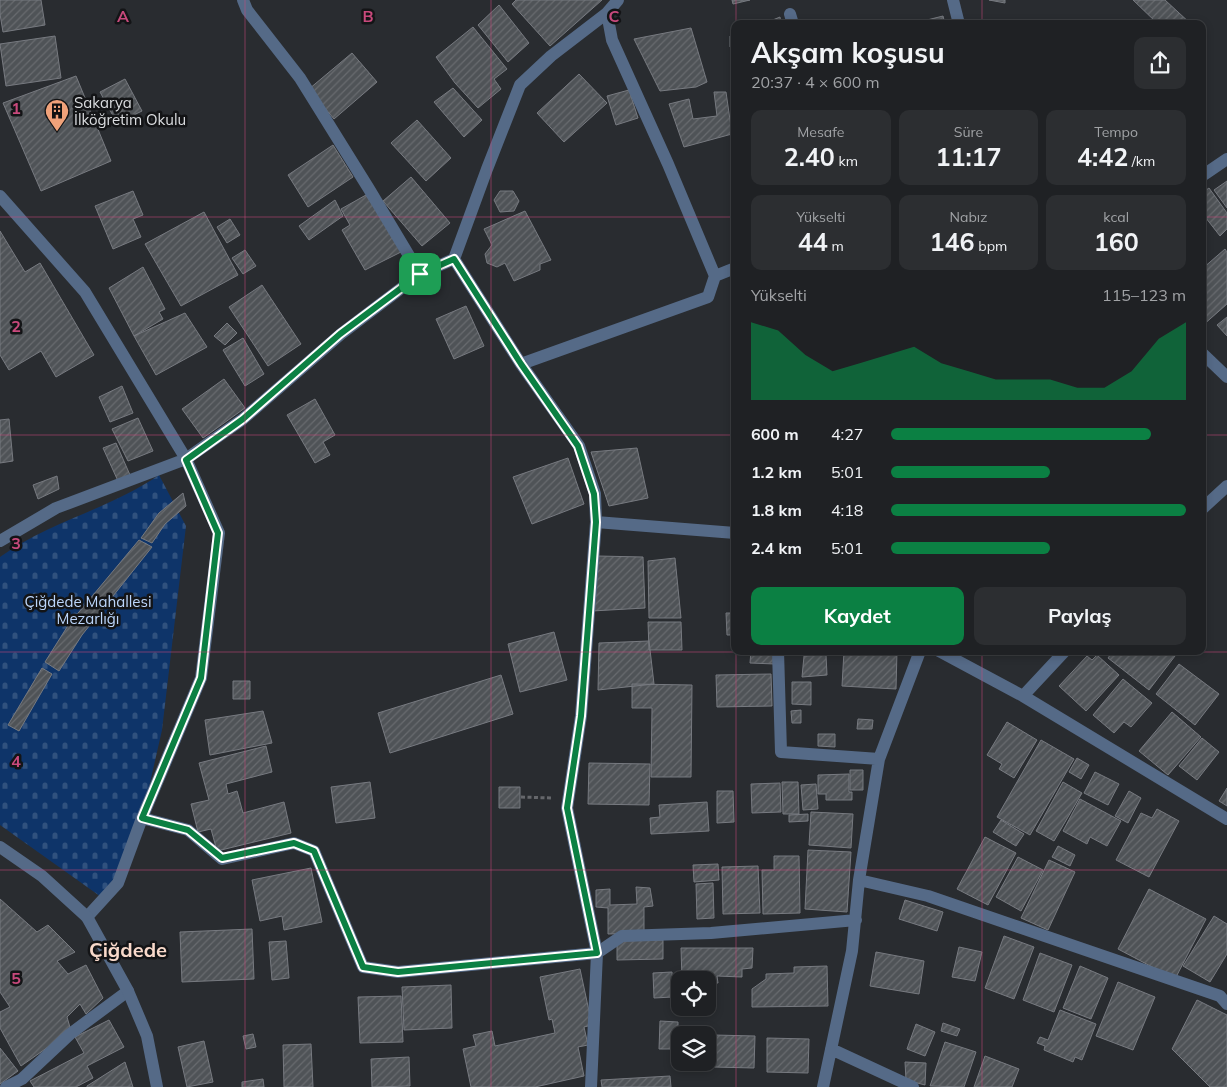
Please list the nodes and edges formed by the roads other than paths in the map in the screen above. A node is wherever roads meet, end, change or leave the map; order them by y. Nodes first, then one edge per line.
1 (243, 0) edge
2 (618, 0) edge
3 (953, 0) edge
4 (607, 13) junction
5 (958, 20) edge
6 (1227, 159) edge
7 (1206, 173) edge
8 (0, 196) edge
9 (454, 259) junction
10 (731, 270) edge
11 (420, 274) junction
12 (715, 276) junction
13 (1206, 357) edge
14 (521, 364) junction
15 (1227, 377) edge
16 (186, 460) junction
17 (1227, 486) edge
18 (1206, 505) edge
19 (596, 522) junction
20 (731, 532) edge
21 (0, 541) edge
22 (778, 655) edge
23 (918, 655) edge
24 (946, 655) edge
25 (1061, 655) edge
26 (1023, 696) junction
27 (879, 759) junction
28 (142, 818) junction
29 (1227, 819) edge
30 (0, 847) edge
31 (859, 880) junction
32 (87, 917) junction
33 (856, 920) junction
34 (597, 953) junction
35 (128, 991) junction
36 (1227, 1004) edge
37 (831, 1049) junction
38 (6, 1087) edge
39 (157, 1087) edge
40 (591, 1087) edge
41 (823, 1087) edge
42 (913, 1087) edge

1 - 11 street
2 - 4 street
3 - 5 street
4 - 9 street
4 - 12 street
6 - 7 street
8 - 16 street
9 - 11 street
9 - 14 street
10 - 12 street
11 - 16 street
12 - 14 street
13 - 15 street
14 - 19 street
16 - 21 street
16 - 28 street
17 - 18 street
19 - 20 street
19 - 34 street
22 - 27 street
23 - 27 street
24 - 26 street
25 - 26 street
26 - 29 street
27 - 31 street
28 - 32 street
28 - 34 street
30 - 32 street
31 - 33 street
31 - 36 street
32 - 35 street
33 - 34 street
33 - 37 street
34 - 40 street
35 - 38 street
35 - 39 street
37 - 41 street
37 - 42 street

